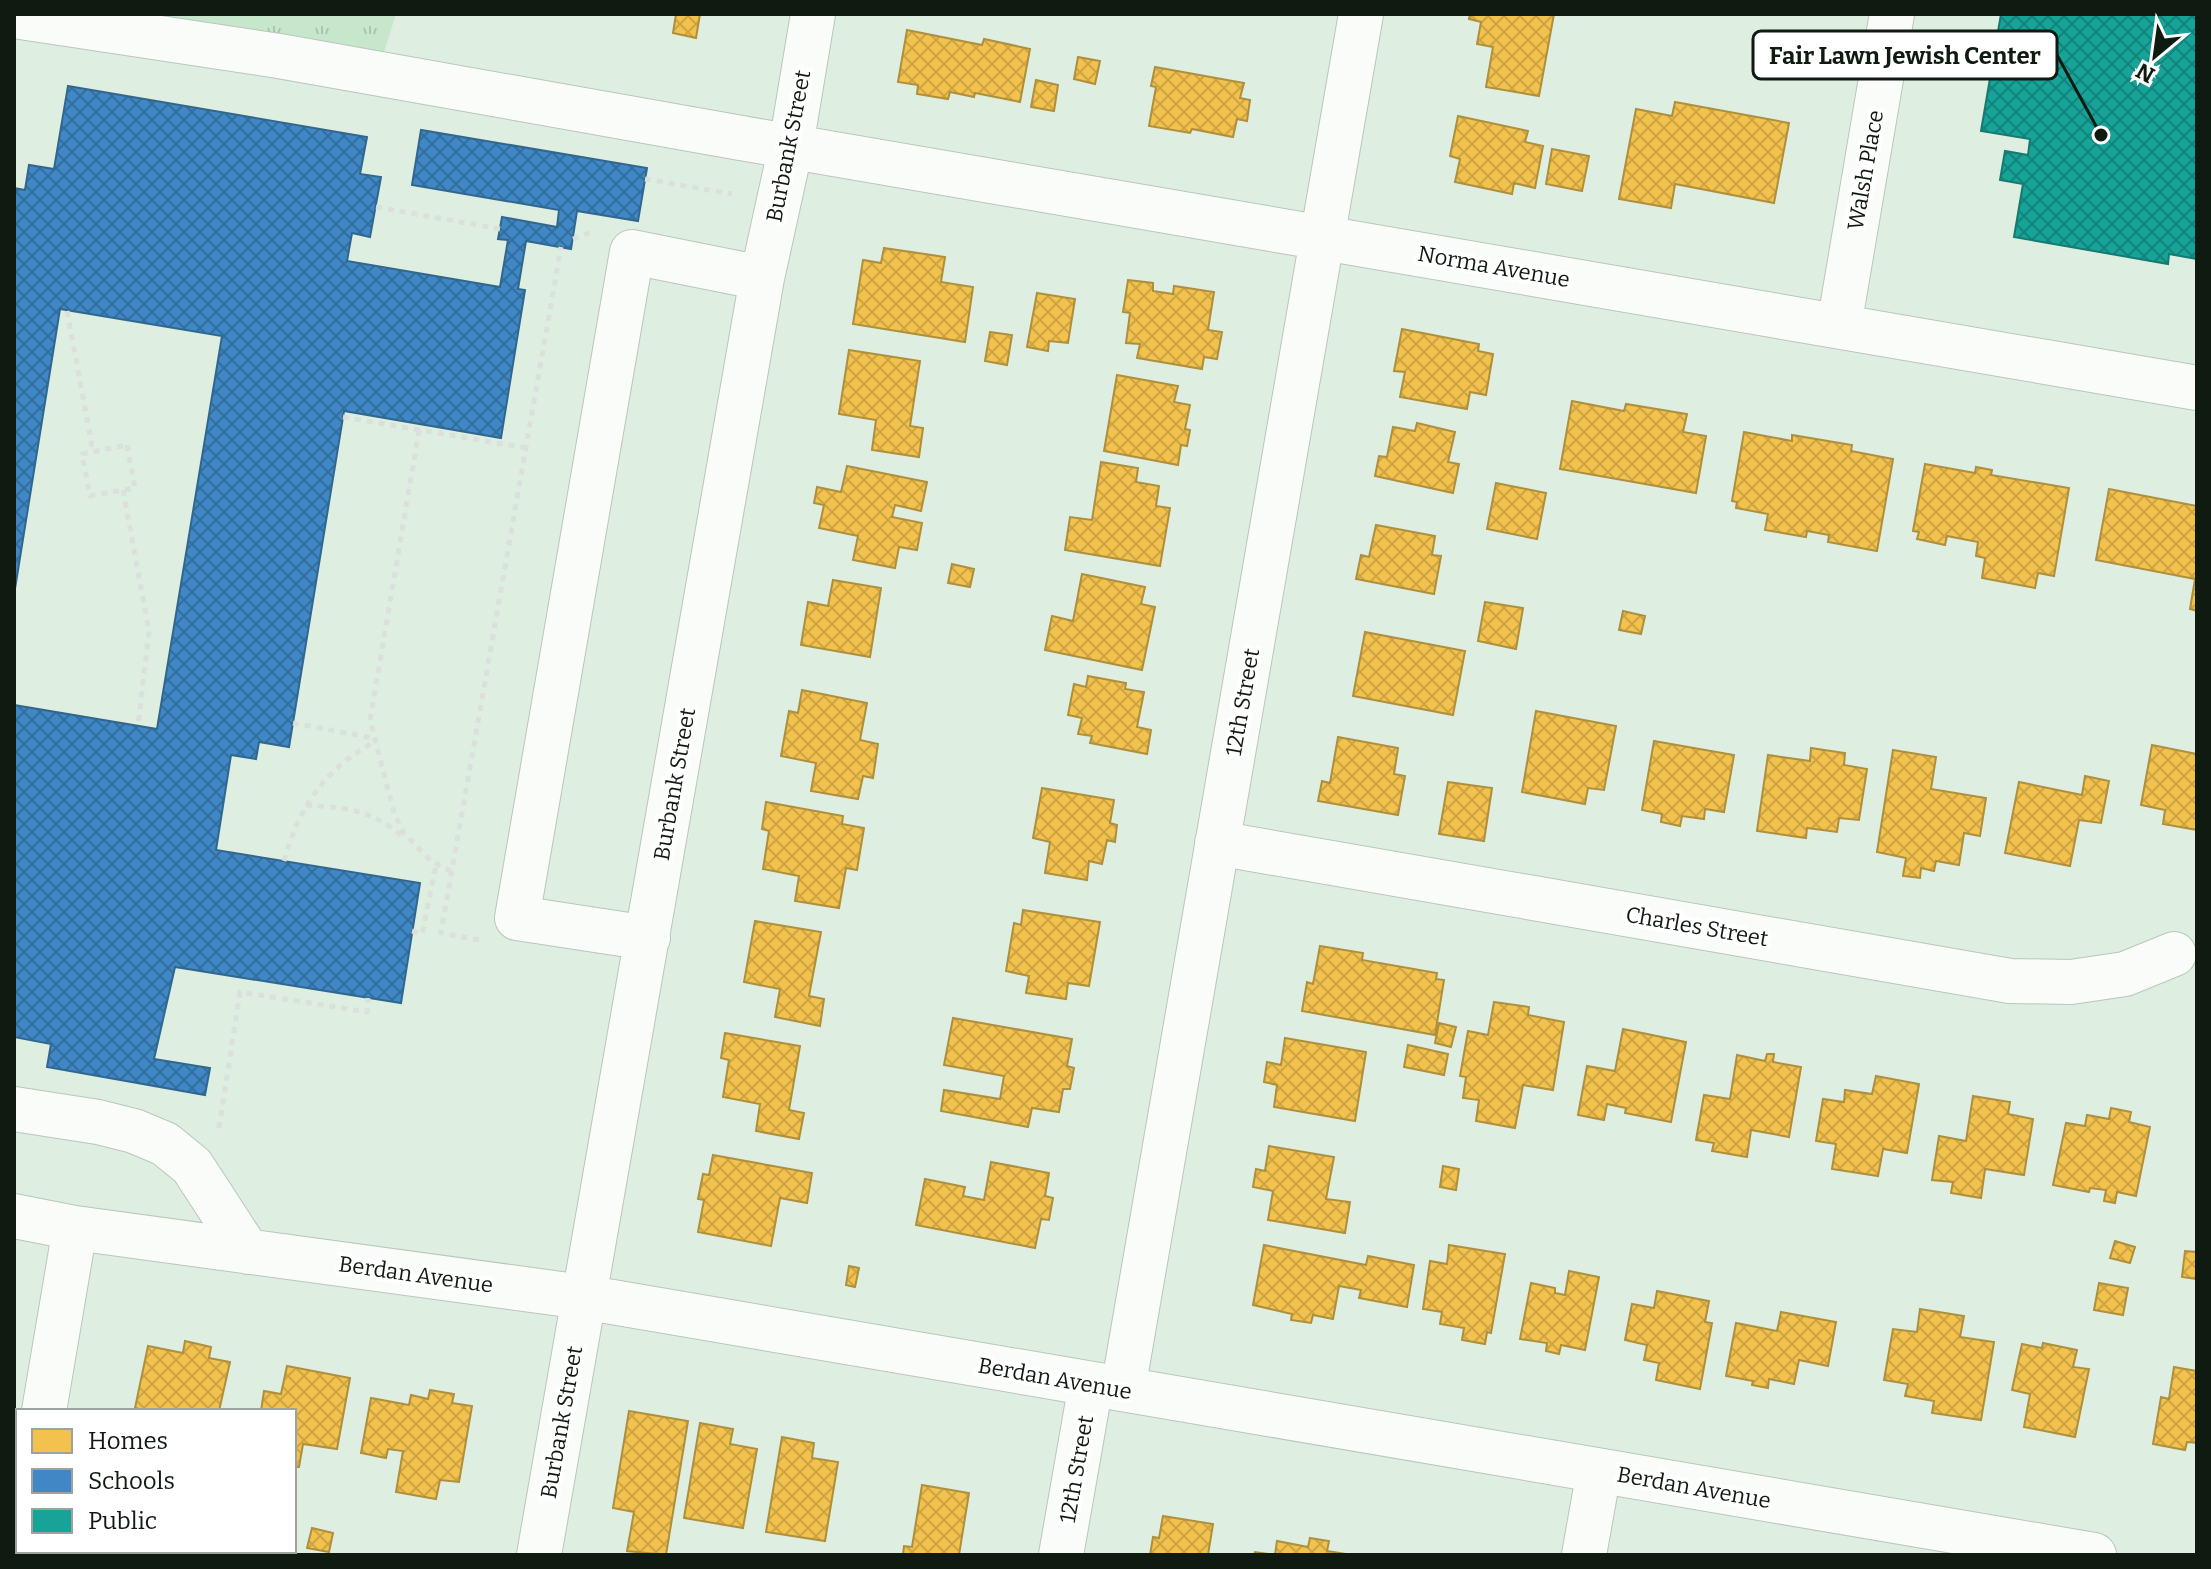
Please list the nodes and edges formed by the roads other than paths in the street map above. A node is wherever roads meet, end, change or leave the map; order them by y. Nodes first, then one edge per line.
1 (813, 14) edge
2 (1361, 14) edge
3 (1892, 14) edge
4 (14, 16) edge
5 (791, 146) junction
6 (1323, 237) junction
7 (762, 278) junction
8 (1839, 326) junction
9 (2197, 388) edge
10 (1217, 843) junction
11 (648, 938) junction
12 (2174, 954) dead end
13 (14, 1109) edge
14 (14, 1216) edge
15 (75, 1228) junction
16 (248, 1252) junction
17 (583, 1297) junction
18 (1107, 1386) junction
19 (44, 1409) edge
20 (1599, 1471) junction
21 (539, 1555) edge
22 (1061, 1555) edge
23 (1584, 1555) edge
24 (2094, 1555) edge

1 - 5 street, Burbank Street
2 - 6 street, 12th Street
3 - 8 street, Walsh Place
4 - 5 street, Norma Avenue
5 - 6 street, Norma Avenue
5 - 7 street, Burbank Street
6 - 8 street, Norma Avenue
6 - 10 street, 12th Street
7 - 11 street, Burbank Street
7 - 11 street
8 - 9 street, Norma Avenue
10 - 12 street, Charles Street
10 - 18 street, 12th Street
11 - 17 street, Burbank Street
13 - 16 street
14 - 15 street, Berdan Avenue
15 - 16 street, Berdan Avenue
15 - 19 street
16 - 17 street, Berdan Avenue
17 - 18 street, Berdan Avenue
17 - 21 street, Burbank Street
18 - 20 street, Berdan Avenue
18 - 22 street, 12th Street
20 - 23 street
20 - 24 street, Berdan Avenue

